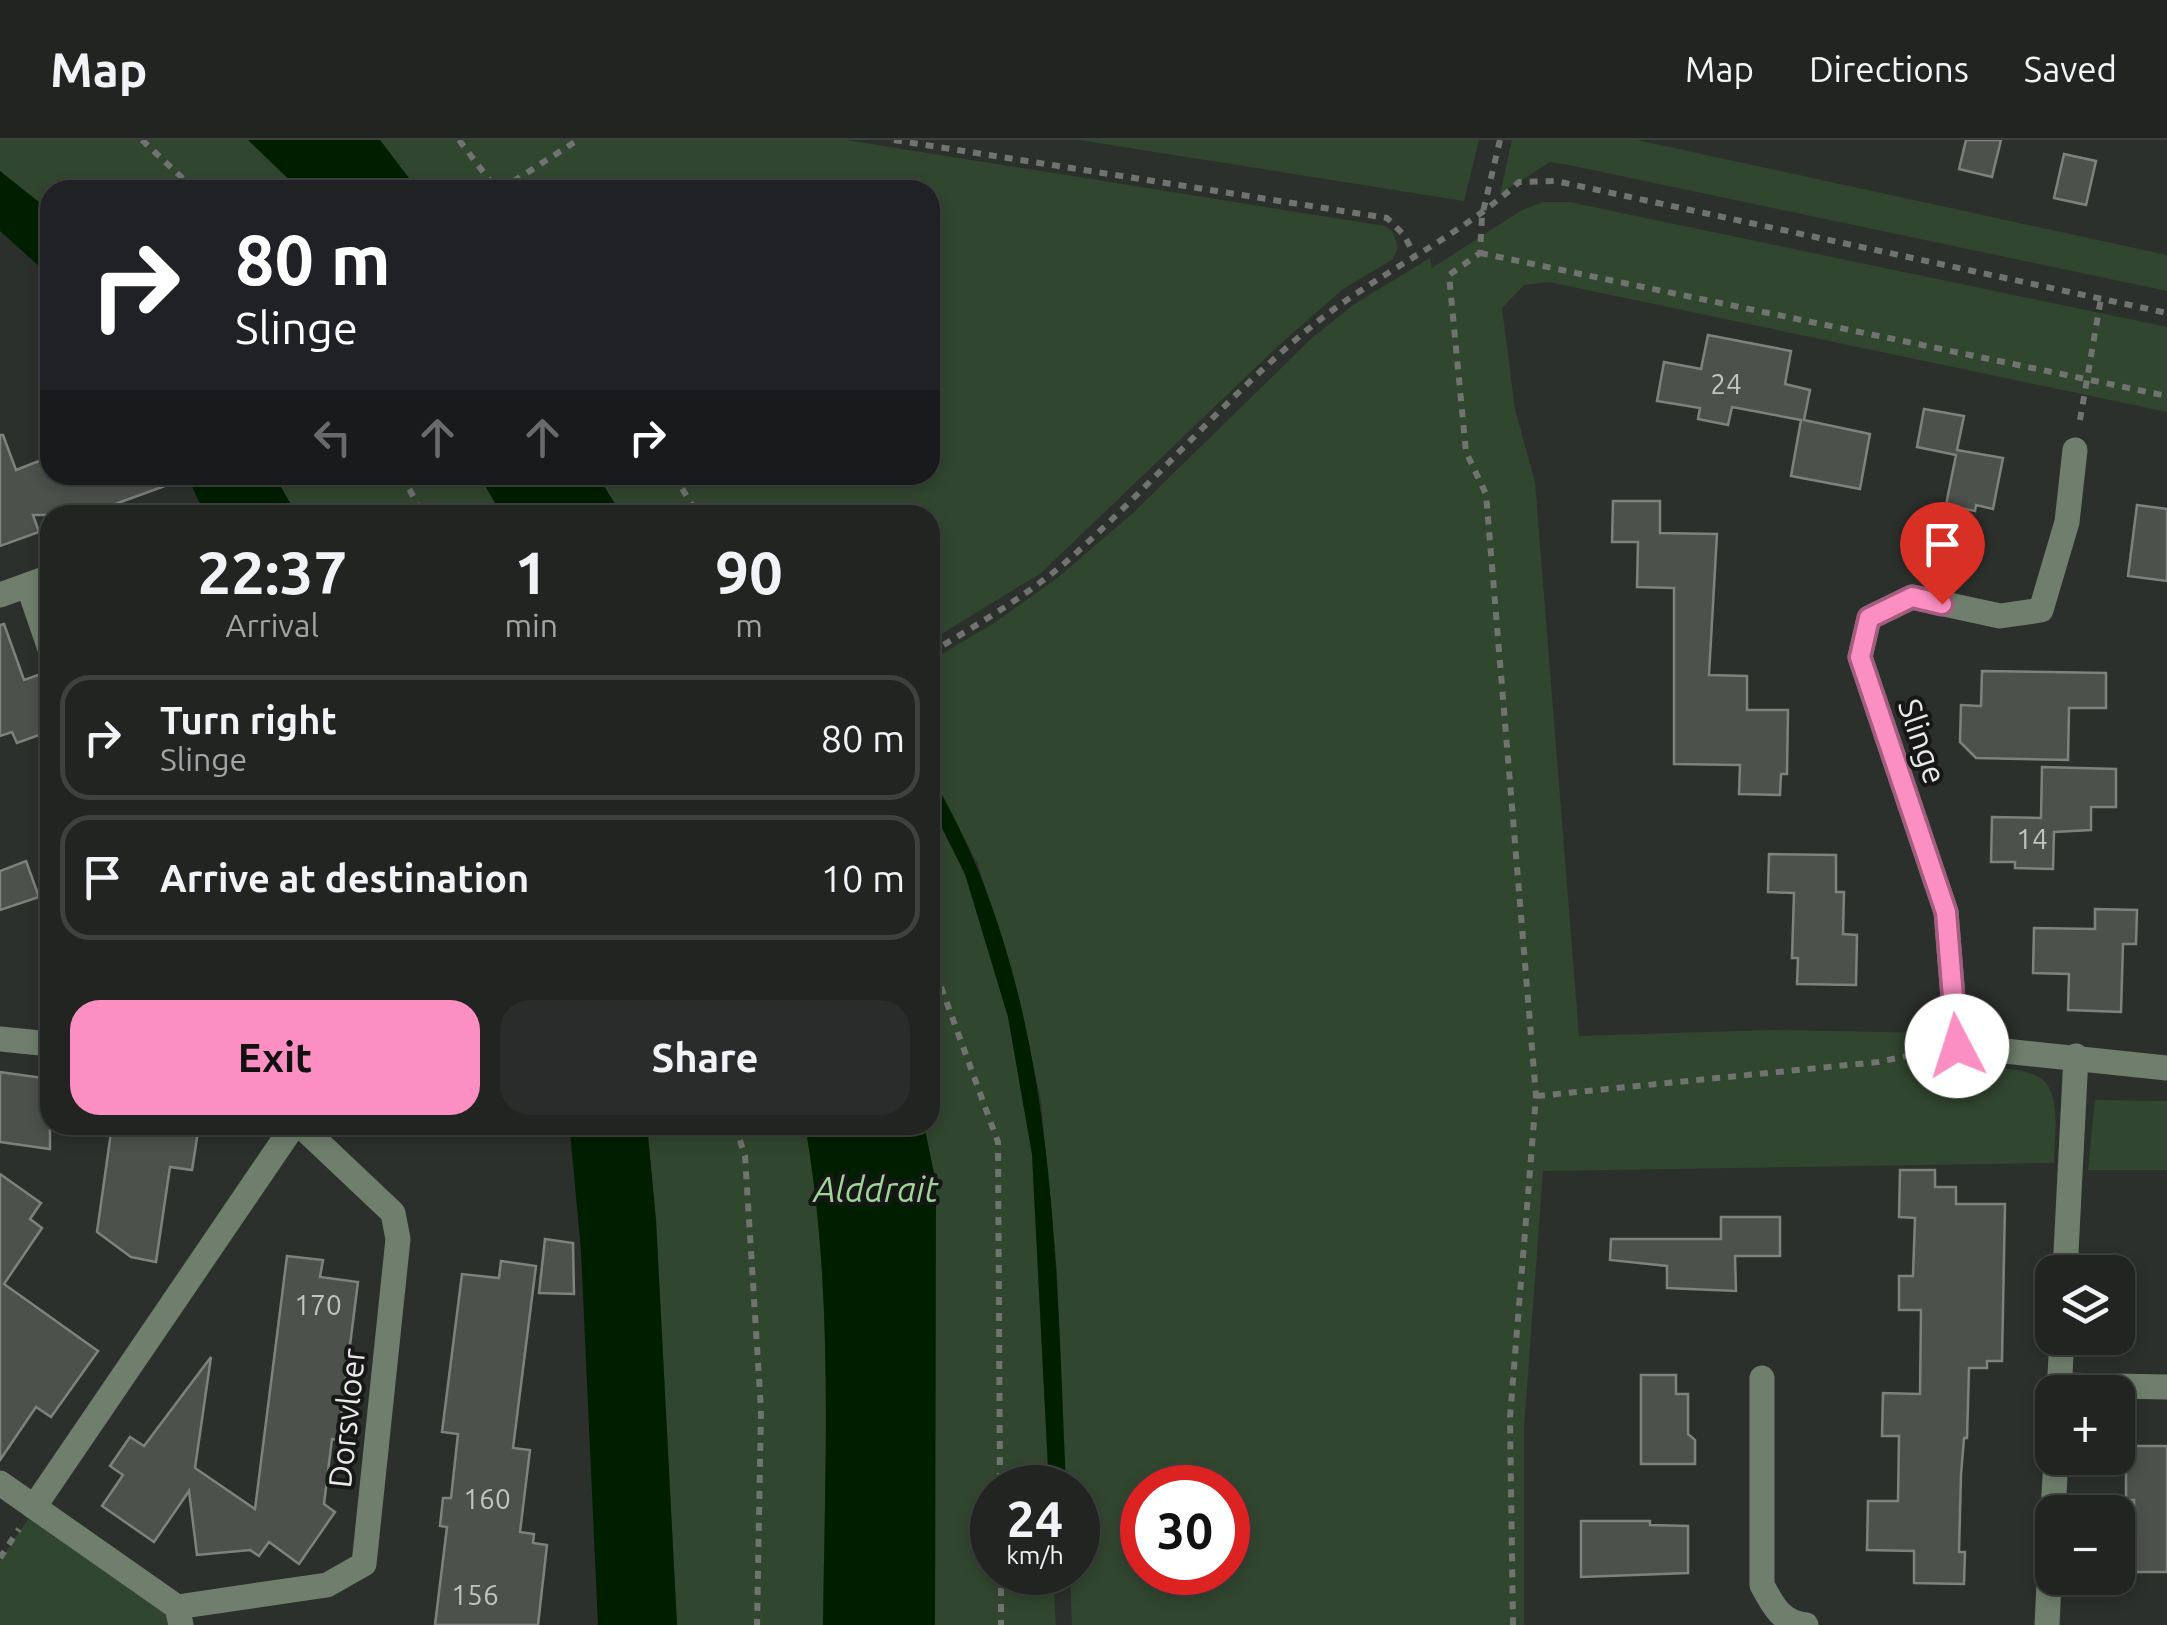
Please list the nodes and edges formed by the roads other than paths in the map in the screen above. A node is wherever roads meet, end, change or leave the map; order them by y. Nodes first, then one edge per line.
1 (2075, 450) road end
2 (39, 581) edge
3 (0, 595) edge
4 (0, 1038) edge
5 (40, 1043) edge
6 (2076, 1056) junction
7 (2167, 1068) edge
8 (290, 1135) edge
9 (308, 1135) edge
10 (2066, 1255) edge
11 (1762, 1378) dead end
12 (2167, 1387) edge
13 (2135, 1388) edge
14 (0, 1483) edge
15 (34, 1507) junction
16 (2048, 1595) edge
17 (179, 1616) edge
18 (1806, 1625) edge
19 (2047, 1625) edge

1 - 6 street, Slinge
2 - 3 street
4 - 5 street
6 - 7 street
6 - 10 street
8 - 15 street, Dorsvloer
9 - 17 street, Dorsvloer
11 - 18 street
12 - 13 street
14 - 15 street, Dorsvloer
15 - 17 street, Dorsvloer
16 - 19 street

